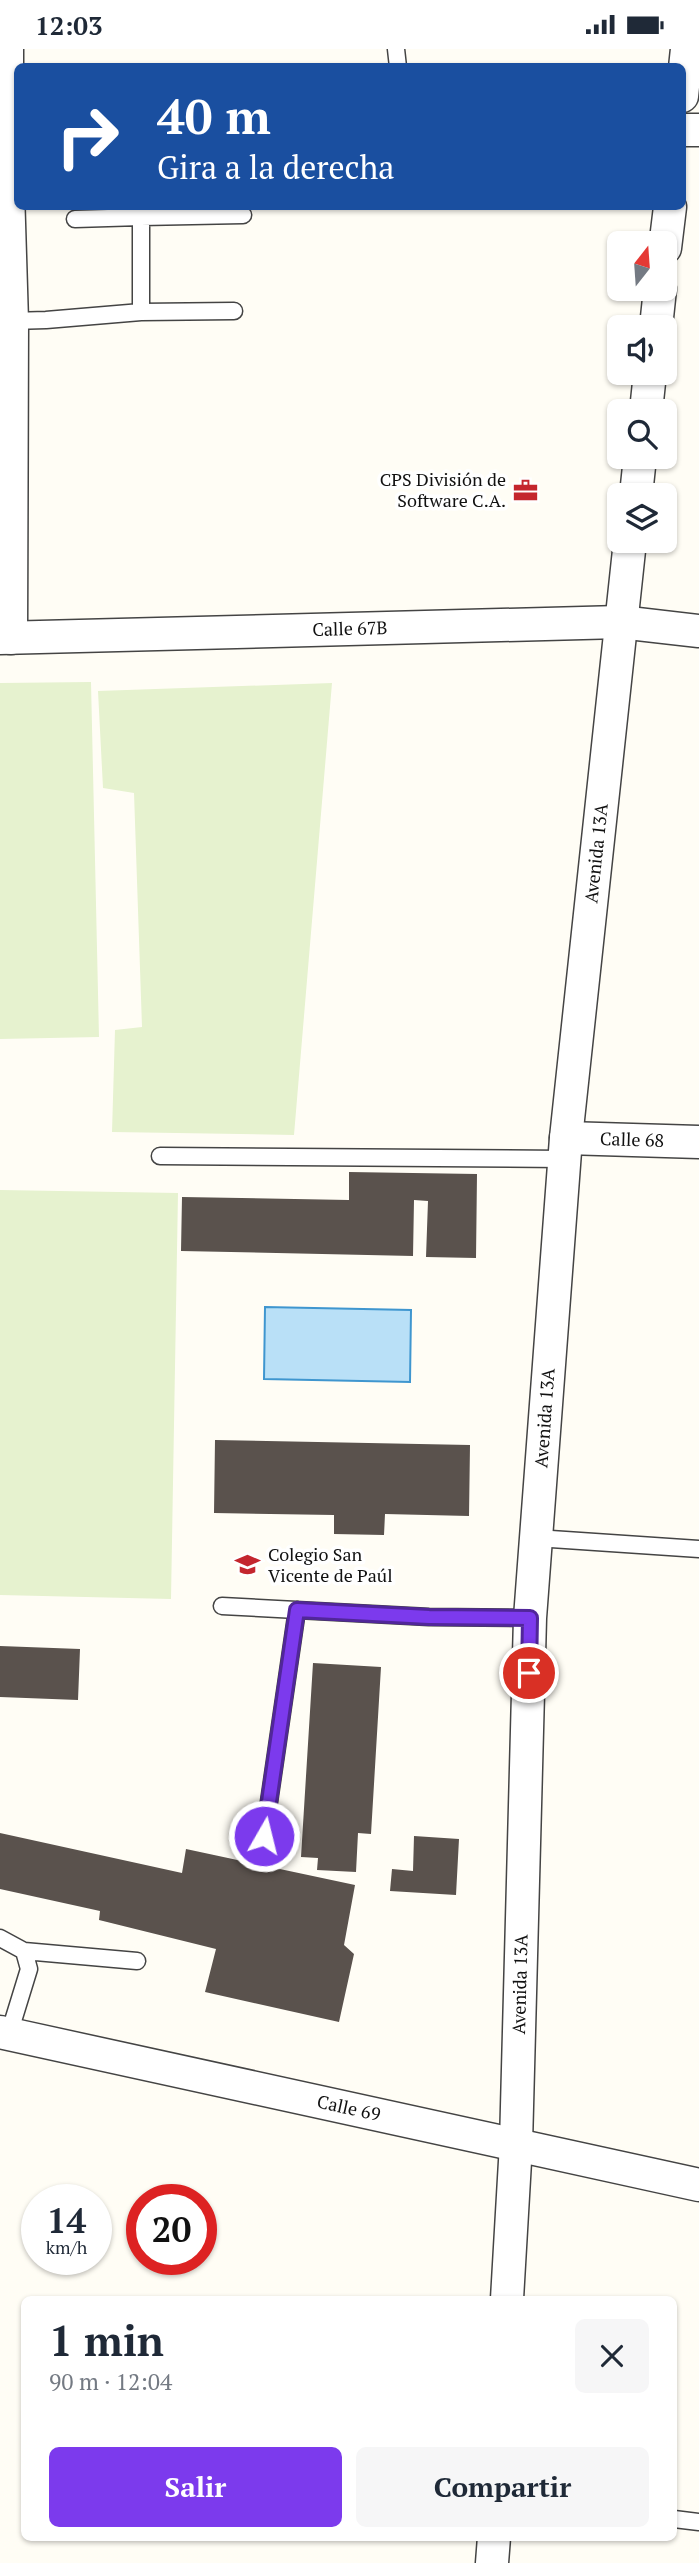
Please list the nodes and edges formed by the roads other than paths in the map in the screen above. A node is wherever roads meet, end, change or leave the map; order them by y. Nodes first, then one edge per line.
1 (7, 49) edge
2 (8, 157) edge
3 (670, 210) edge
4 (243, 215) dead end
5 (141, 217) junction
6 (75, 219) dead end
7 (667, 231) edge
8 (234, 311) dead end
9 (141, 312) junction
10 (12, 321) junction
11 (629, 553) edge
12 (621, 622) junction
13 (699, 631) edge
14 (5, 638) edge
15 (699, 1142) edge
16 (566, 1148) junction
17 (160, 1156) dead end
18 (536, 1538) junction
19 (699, 1549) edge
20 (222, 1606) dead end
21 (297, 1610) junction
22 (530, 1618) junction
23 (264, 1836) dead end
24 (0, 1938) edge
25 (24, 1951) junction
26 (137, 1961) dead end
27 (5, 2033) edge
28 (516, 2144) junction
29 (699, 2185) edge
30 (507, 2296) edge
31 (677, 2519) edge
32 (699, 2522) edge
33 (494, 2541) edge
34 (492, 2563) edge

1 - 2 street
2 - 10 street
3 - 7 street
4 - 5 lane
5 - 6 lane
5 - 9 lane
8 - 9 lane
9 - 10 lane
10 - 14 street
11 - 12 street, Avenida 13A
12 - 13 street, Calle 67B
12 - 14 street, Calle 67B
12 - 16 street, Avenida 13A
15 - 16 street, Calle 68
16 - 17 lane
16 - 18 street, Avenida 13A
18 - 19 lane
18 - 22 street, Avenida 13A
20 - 21 lane
21 - 22 lane
21 - 23 lane
22 - 28 street, Avenida 13A
24 - 25 lane
25 - 26 lane
25 - 27 lane
27 - 28 street, Calle 69
28 - 29 street, Calle 69
28 - 30 street, Avenida 13A
31 - 32 lane
33 - 34 street

